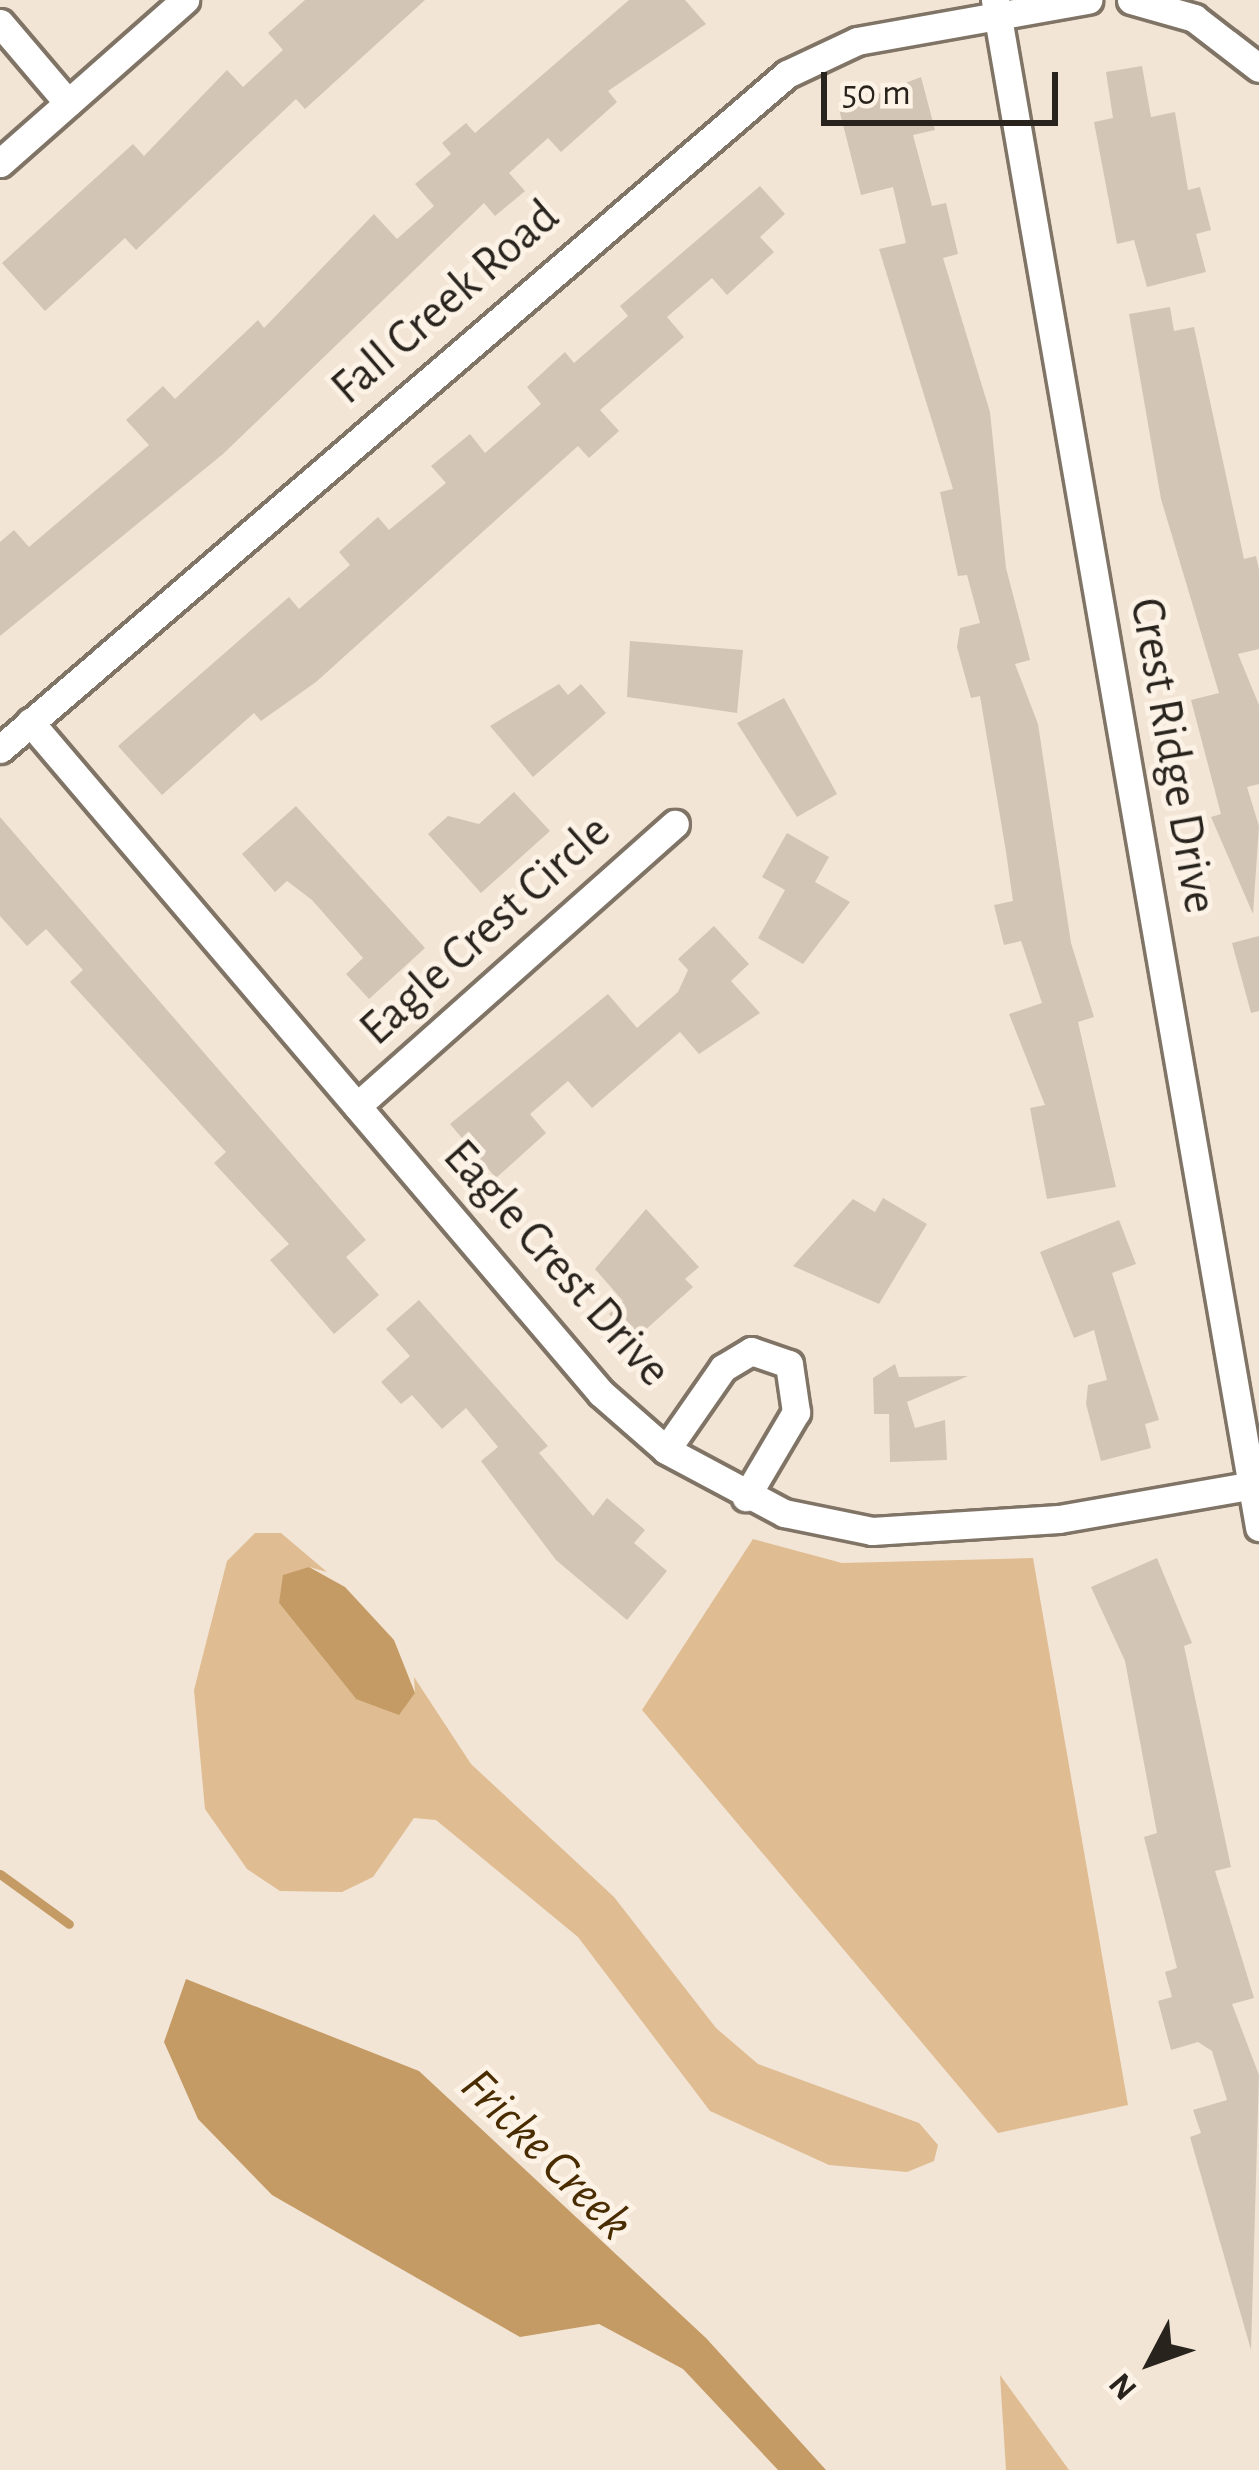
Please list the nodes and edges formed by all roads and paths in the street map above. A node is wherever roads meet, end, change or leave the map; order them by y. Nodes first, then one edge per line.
1 (185, 0) edge
2 (1088, 0) edge
3 (1131, 0) edge
4 (996, 6) edge
5 (0, 23) edge
6 (1259, 68) edge
7 (68, 103) junction
8 (0, 163) edge
9 (30, 722) junction
10 (0, 749) edge
11 (674, 824) dead end
12 (357, 1106) junction
13 (666, 1450) junction
14 (1256, 1484) edge
15 (746, 1497) junction
16 (1259, 1527) edge

1 - 7 street
2 - 4 street, Fall Creek Road
3 - 6 street
4 - 9 street, Fall Creek Road
4 - 14 street, Crest Ridge Drive
5 - 7 street
7 - 8 street
9 - 10 street, Fall Creek Road
9 - 12 street, Eagle Crest Drive
11 - 12 street, Eagle Crest Circle
12 - 13 street, Eagle Crest Drive
13 - 15 street, Eagle Crest Drive
13 - 15 street
14 - 15 street, Eagle Crest Drive
14 - 16 street, Crest Ridge Drive

